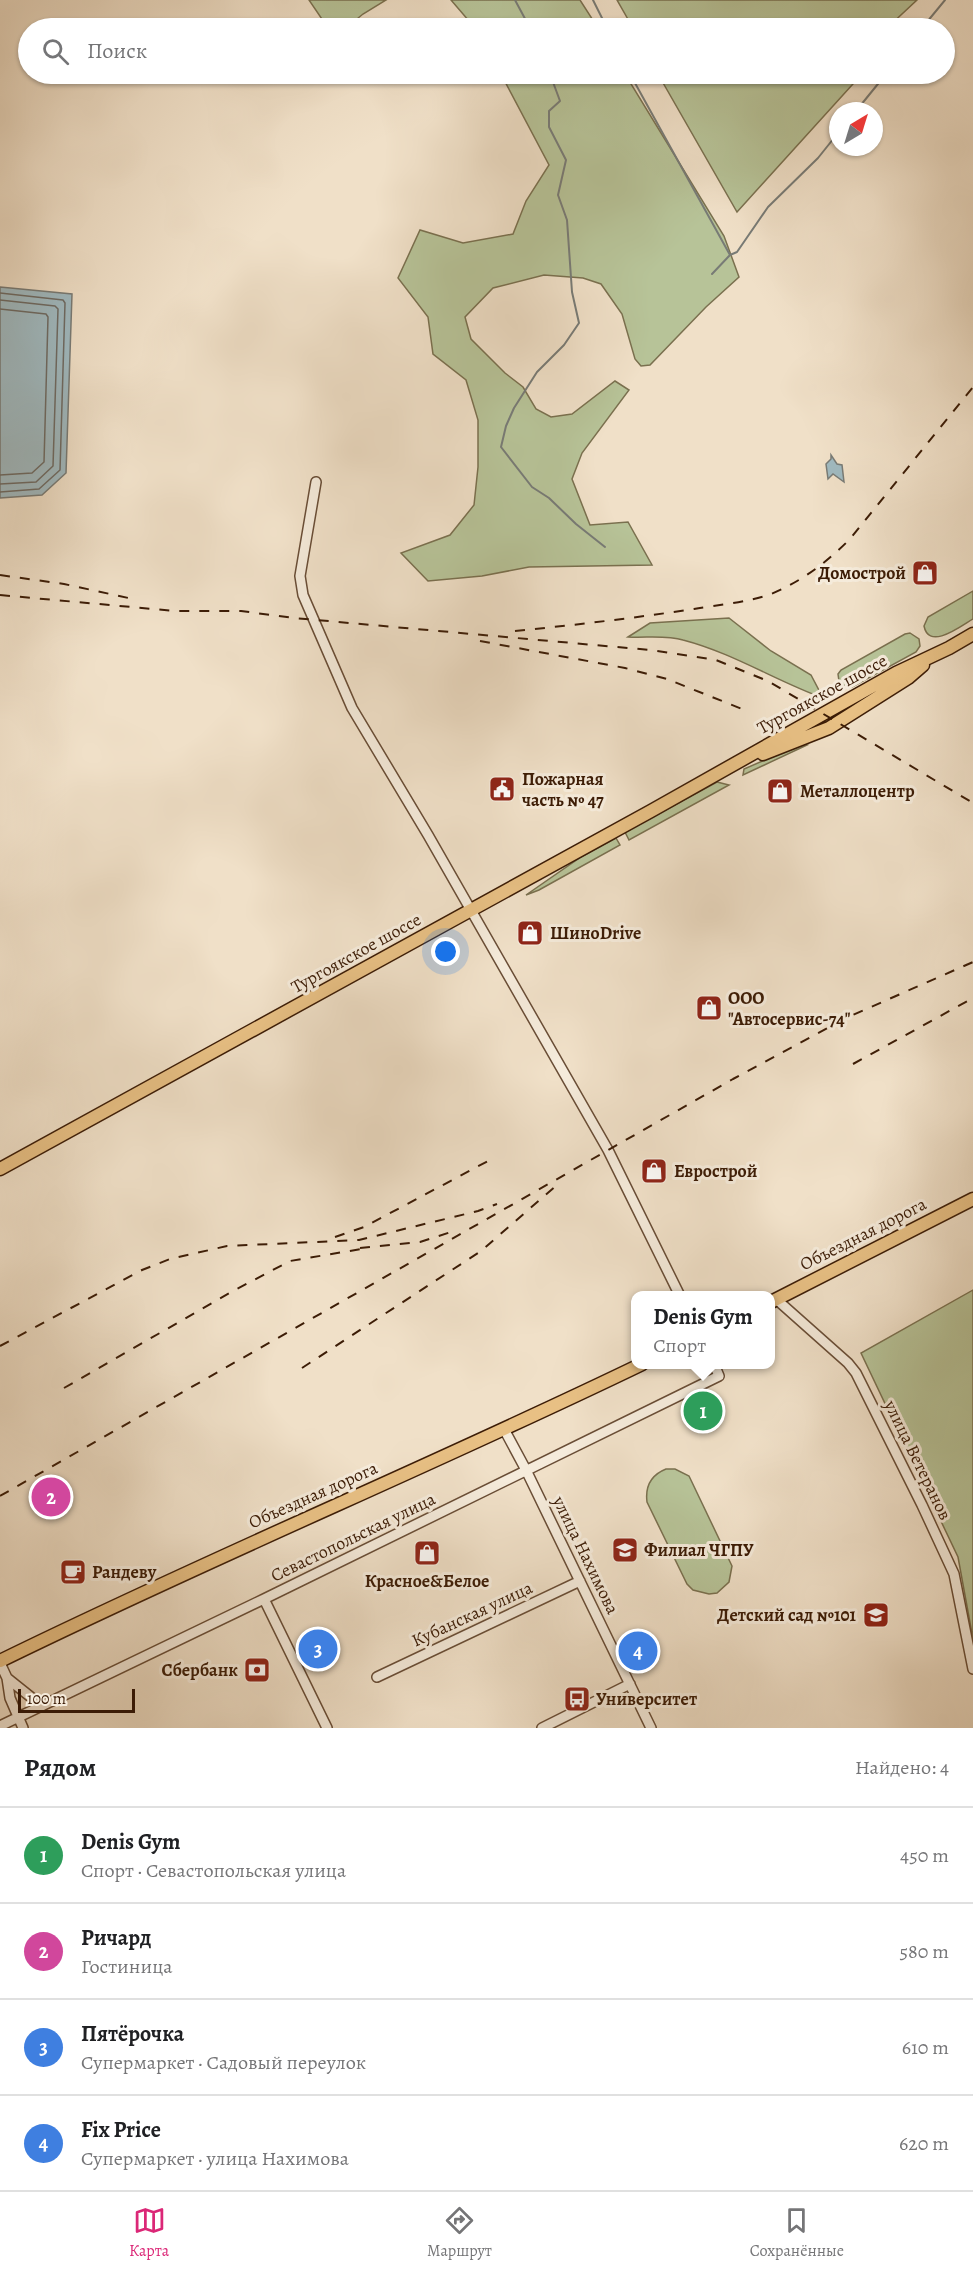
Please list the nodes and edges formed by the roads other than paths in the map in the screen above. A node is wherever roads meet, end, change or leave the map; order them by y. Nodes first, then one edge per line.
1 (316, 482) dead end
2 (973, 634) edge
3 (470, 911) junction
4 (0, 1169) edge
5 (973, 1199) edge
6 (678, 1291) edge
7 (775, 1300) edge
8 (775, 1303) edge
9 (633, 1369) edge
10 (716, 1369) edge
11 (504, 1429) junction
12 (526, 1470) junction
13 (580, 1581) junction
14 (264, 1599) junction
15 (0, 1662) edge
16 (973, 1669) edge
17 (377, 1677) dead end
18 (7, 1678) junction
19 (630, 1684) junction
20 (42, 1706) junction
21 (18, 1718) junction
22 (0, 1726) edge
23 (23, 1728) edge
24 (327, 1728) edge
25 (542, 1728) edge
26 (651, 1728) edge

1 - 3 street
2 - 3 main road, Тургоякское шоссе
3 - 4 main road, Тургоякское шоссе
3 - 6 street
5 - 7 main road, Объездная дорога
8 - 16 street, улица Ветеранов
9 - 11 main road, Объездная дорога
10 - 12 street, Севастопольская улица
11 - 12 street, улица Нахимова
11 - 15 main road, Объездная дорога
12 - 13 street, улица Нахимова
12 - 14 street, Севастопольская улица
13 - 17 street, Кубанская улица
13 - 19 street, улица Нахимова
14 - 20 street, Севастопольская улица
14 - 24 street
15 - 18 street
18 - 20 street
18 - 21 street
19 - 25 street
19 - 26 street, улица Нахимова
20 - 21 street, Севастопольская улица
21 - 22 street, Севастопольская улица
21 - 23 street

